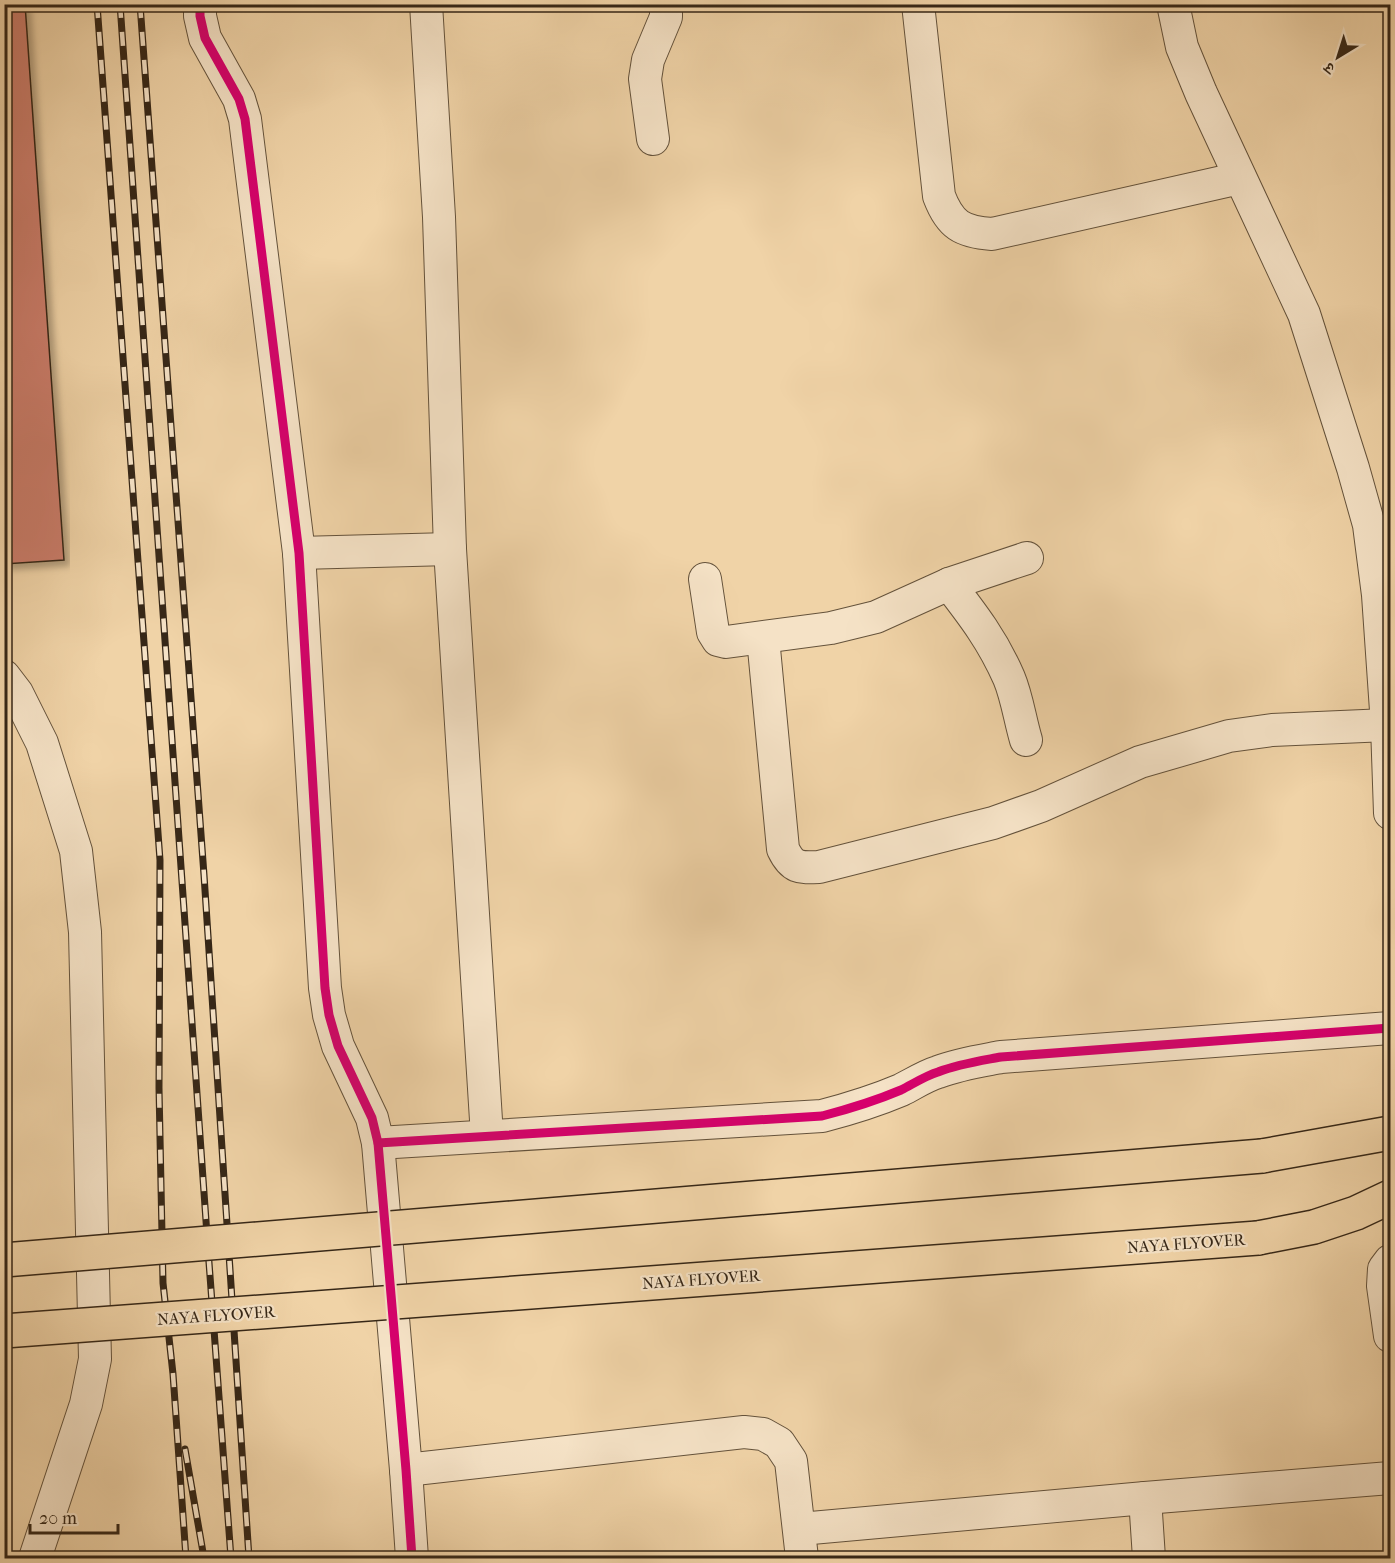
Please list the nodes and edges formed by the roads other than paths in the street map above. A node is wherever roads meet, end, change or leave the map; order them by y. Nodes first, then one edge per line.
1 (200, 4) edge
2 (426, 4) edge
3 (666, 4) edge
4 (918, 4) edge
5 (1173, 4) edge
6 (652, 140) dead end
7 (1240, 178) junction
8 (450, 549) junction
9 (299, 553) junction
10 (1027, 558) dead end
11 (705, 579) dead end
12 (949, 584) junction
13 (763, 638) junction
14 (4, 676) edge
15 (1387, 725) junction
16 (1026, 740) dead end
17 (1390, 813) edge
18 (1390, 1028) edge
19 (1390, 1133) edge
20 (487, 1136) junction
21 (378, 1143) junction
22 (1390, 1197) edge
23 (4, 1260) edge
24 (1390, 1261) edge
25 (4, 1331) edge
26 (1390, 1336) edge
27 (406, 1470) junction
28 (1390, 1478) edge
29 (1145, 1498) junction
30 (801, 1544) edge
31 (35, 1558) edge
32 (412, 1558) edge
33 (1149, 1558) edge

1 - 9 street
2 - 8 street
3 - 6 street
4 - 7 street
5 - 7 street
7 - 15 street
8 - 9 street
8 - 20 street
9 - 21 street
10 - 12 street
11 - 13 street
12 - 13 street
12 - 16 street
13 - 15 street
14 - 31 street
15 - 17 street
18 - 20 street
19 - 23 main road, bridge
20 - 21 street
21 - 27 street
22 - 25 main road, NAYA FLYOVER, bridge
24 - 26 street
27 - 30 street
27 - 32 street
28 - 29 street
29 - 30 street
29 - 33 street

